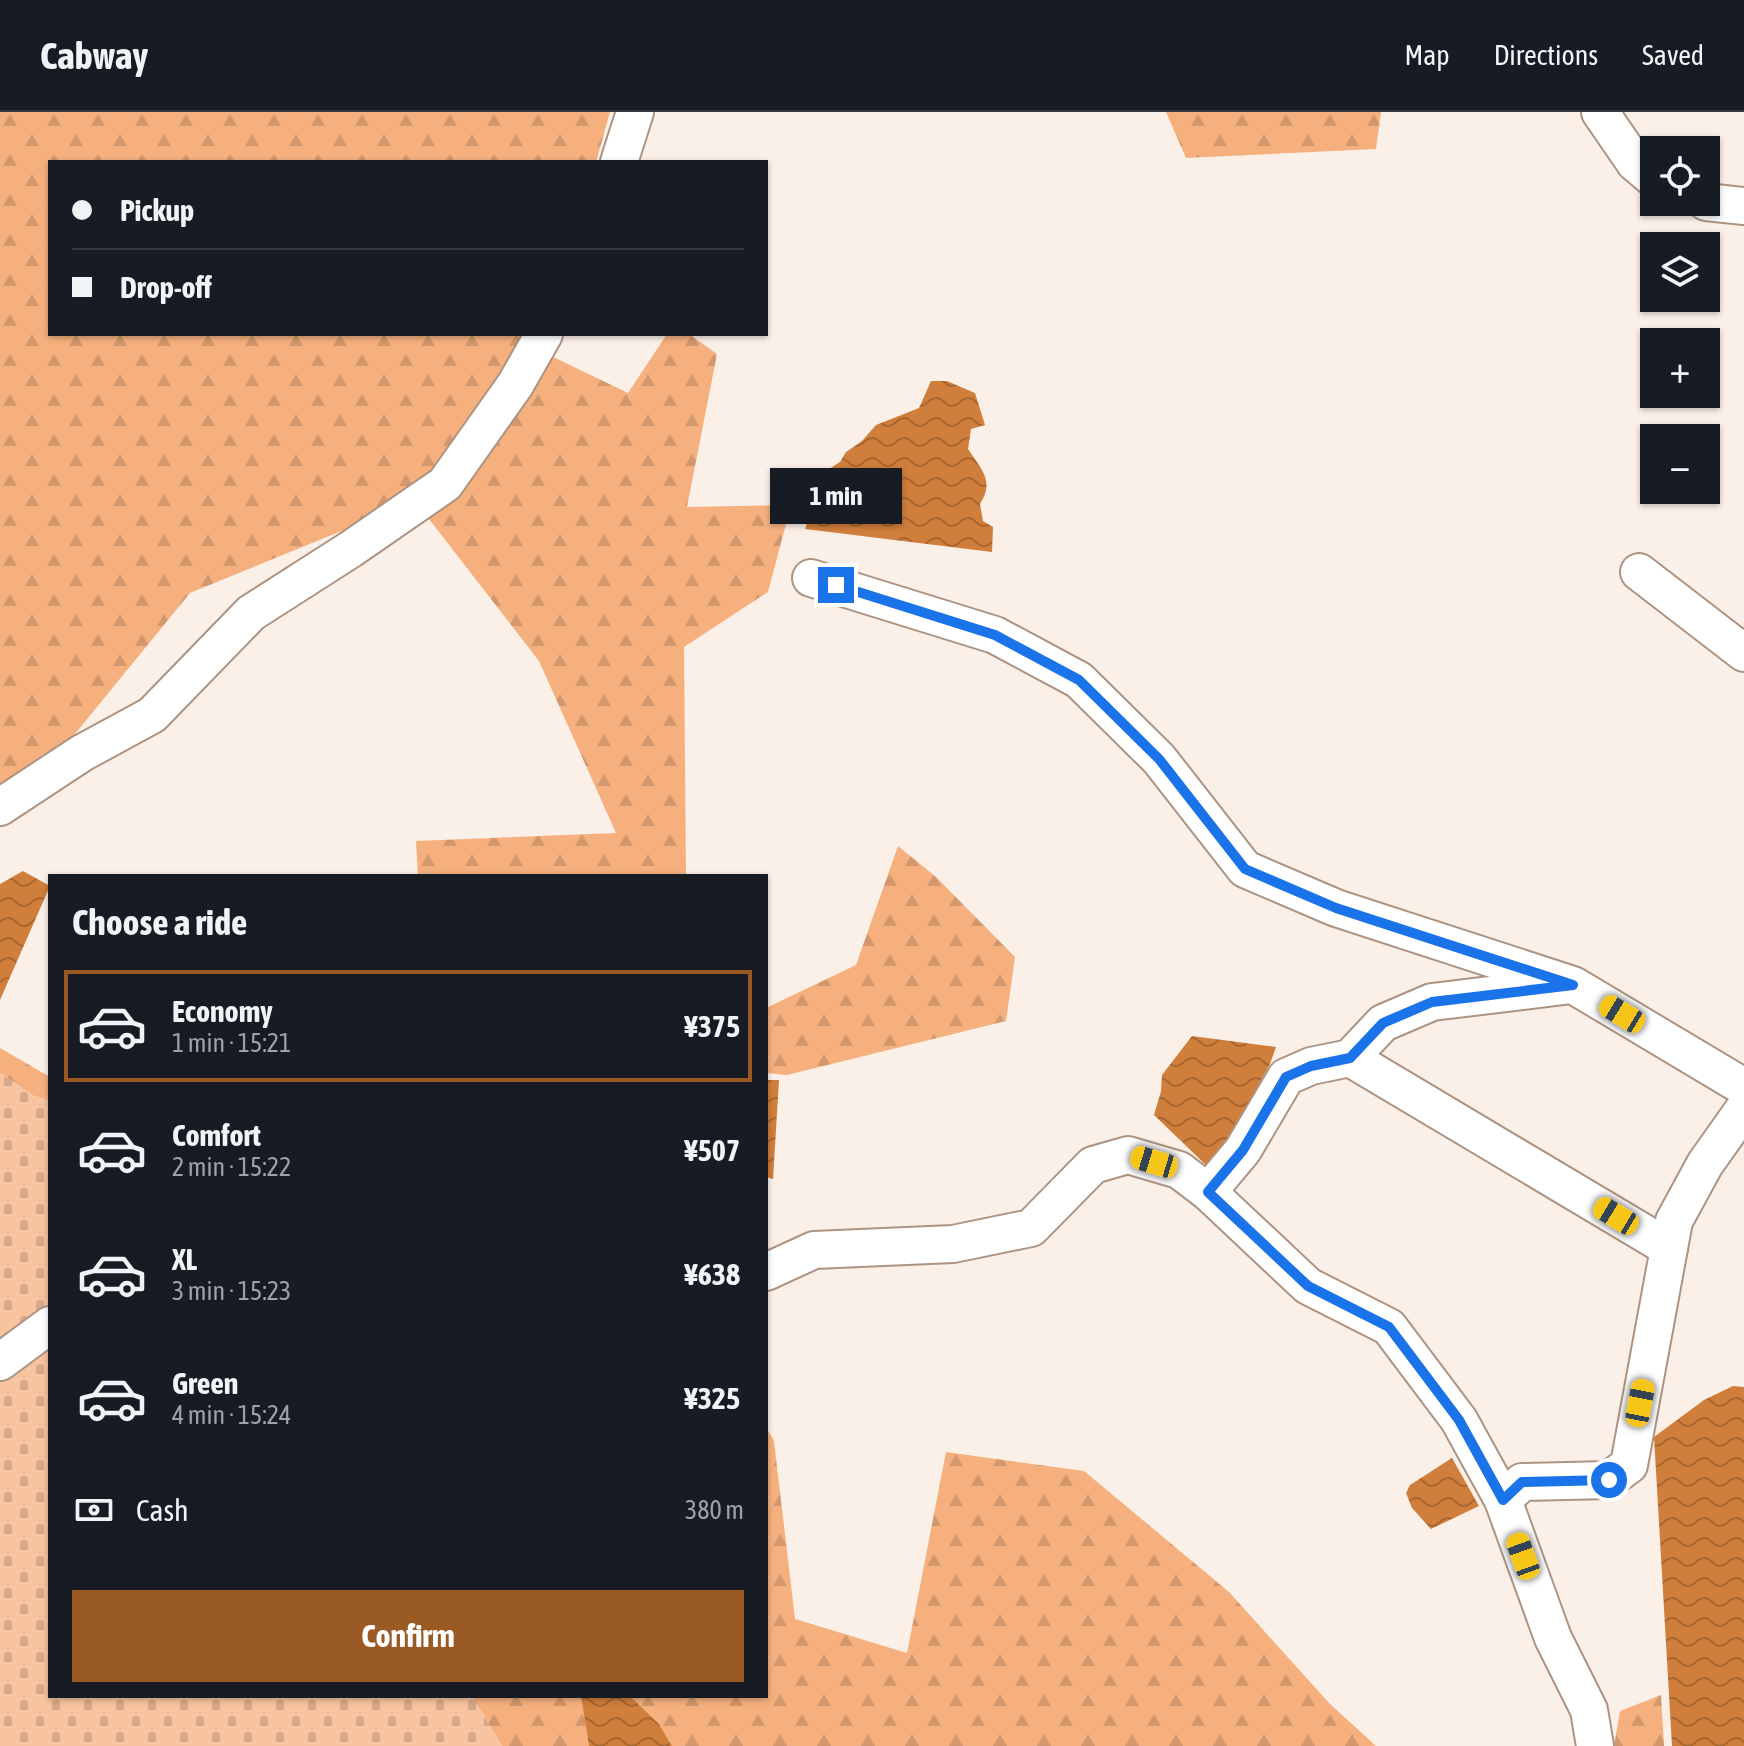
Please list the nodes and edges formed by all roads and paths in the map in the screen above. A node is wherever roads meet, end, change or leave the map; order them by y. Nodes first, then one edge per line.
1 (635, 112) edge
2 (1600, 112) edge
3 (620, 160) edge
4 (1640, 167) edge
5 (1720, 203) edge
6 (1744, 206) edge
7 (543, 336) edge
8 (1639, 572) dead end
9 (811, 578) dead end
10 (1744, 653) edge
11 (0, 807) edge
12 (1573, 985) junction
13 (1350, 1058) junction
14 (1744, 1087) edge
15 (1744, 1109) edge
16 (1208, 1192) junction
17 (1669, 1248) junction
18 (768, 1271) edge
19 (48, 1326) edge
20 (0, 1362) edge
21 (1503, 1500) junction
22 (1595, 1746) edge

1 - 3 street
2 - 4 street
5 - 6 street
7 - 11 street
8 - 10 street
9 - 12 street
12 - 13 street
12 - 14 street
13 - 16 street
13 - 17 street
15 - 17 street
16 - 18 street
16 - 21 street
17 - 21 street
19 - 20 street
21 - 22 street

